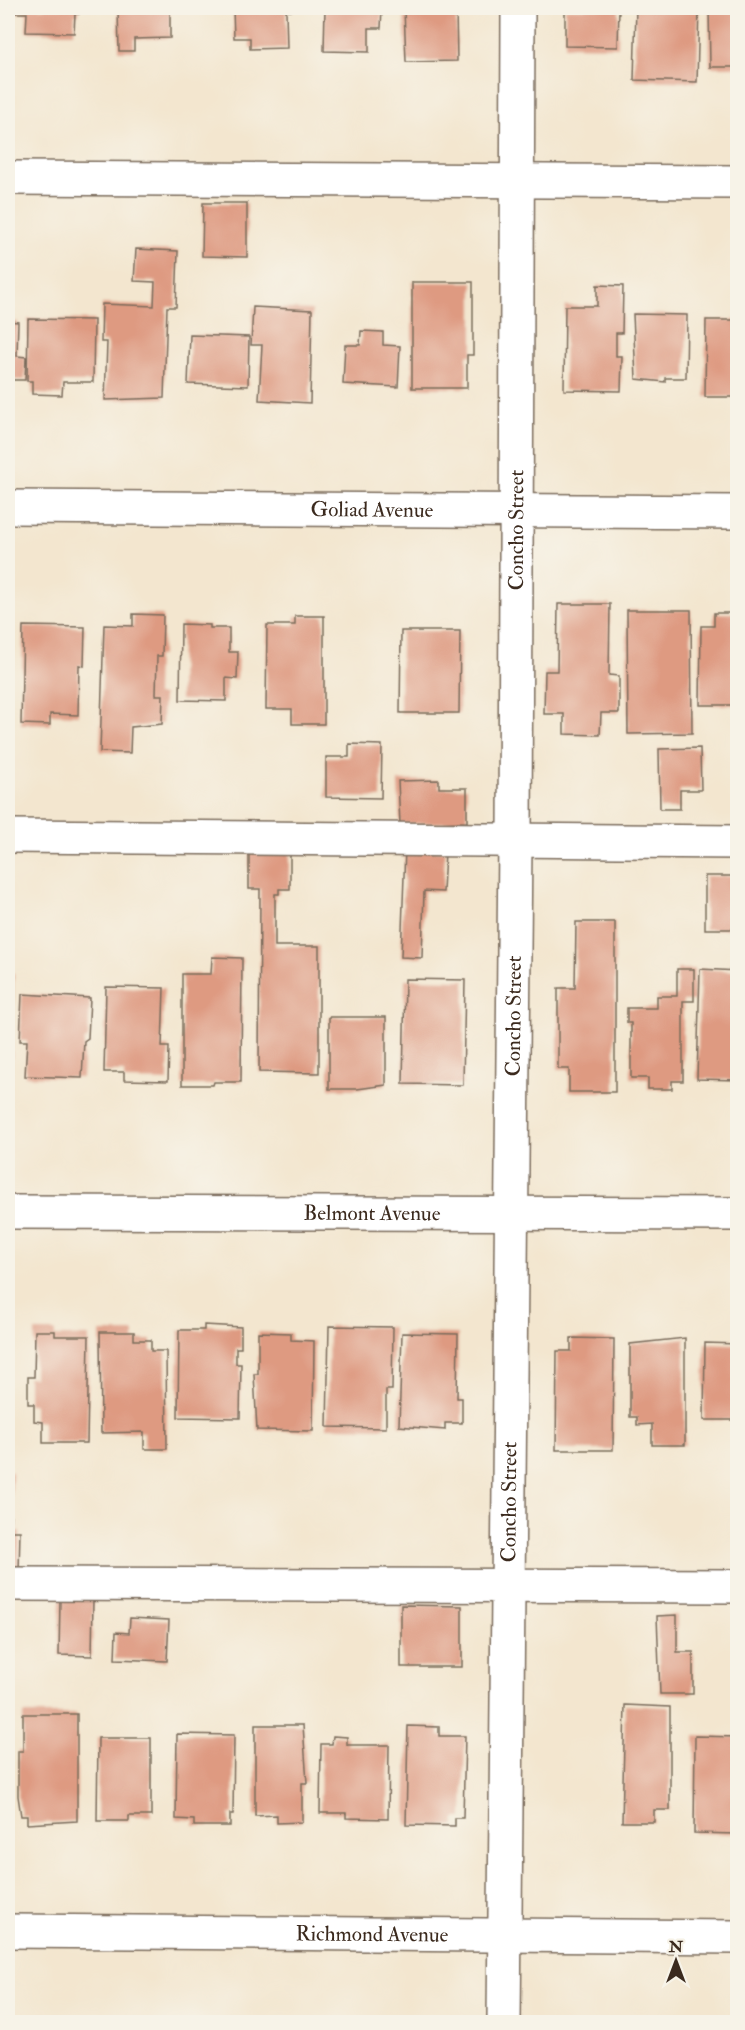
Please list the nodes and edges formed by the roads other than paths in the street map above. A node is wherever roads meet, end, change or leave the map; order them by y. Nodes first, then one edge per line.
1 (518, 8) edge
2 (8, 178) edge
3 (518, 181) junction
4 (738, 182) edge
5 (8, 507) edge
6 (516, 511) junction
7 (738, 512) edge
8 (8, 836) edge
9 (515, 842) junction
10 (738, 842) edge
11 (8, 1212) edge
12 (511, 1214) junction
13 (738, 1214) edge
14 (8, 1584) edge
15 (508, 1585) junction
16 (738, 1586) edge
17 (8, 1931) edge
18 (505, 1935) junction
19 (738, 1937) edge
20 (504, 2022) edge

1 - 3 street, Concho Street
2 - 3 street
3 - 4 street
3 - 6 street, Concho Street
5 - 6 street, Goliad Avenue
6 - 7 street, Goliad Avenue
6 - 9 street, Concho Street
8 - 9 street
9 - 10 street
9 - 12 street, Concho Street
11 - 12 street, Belmont Avenue
12 - 13 street, Belmont Avenue
12 - 15 street, Concho Street
14 - 15 street
15 - 16 street
15 - 18 street, Concho Street
17 - 18 street, Richmond Avenue
18 - 19 street, Richmond Avenue
18 - 20 street, Concho Street

